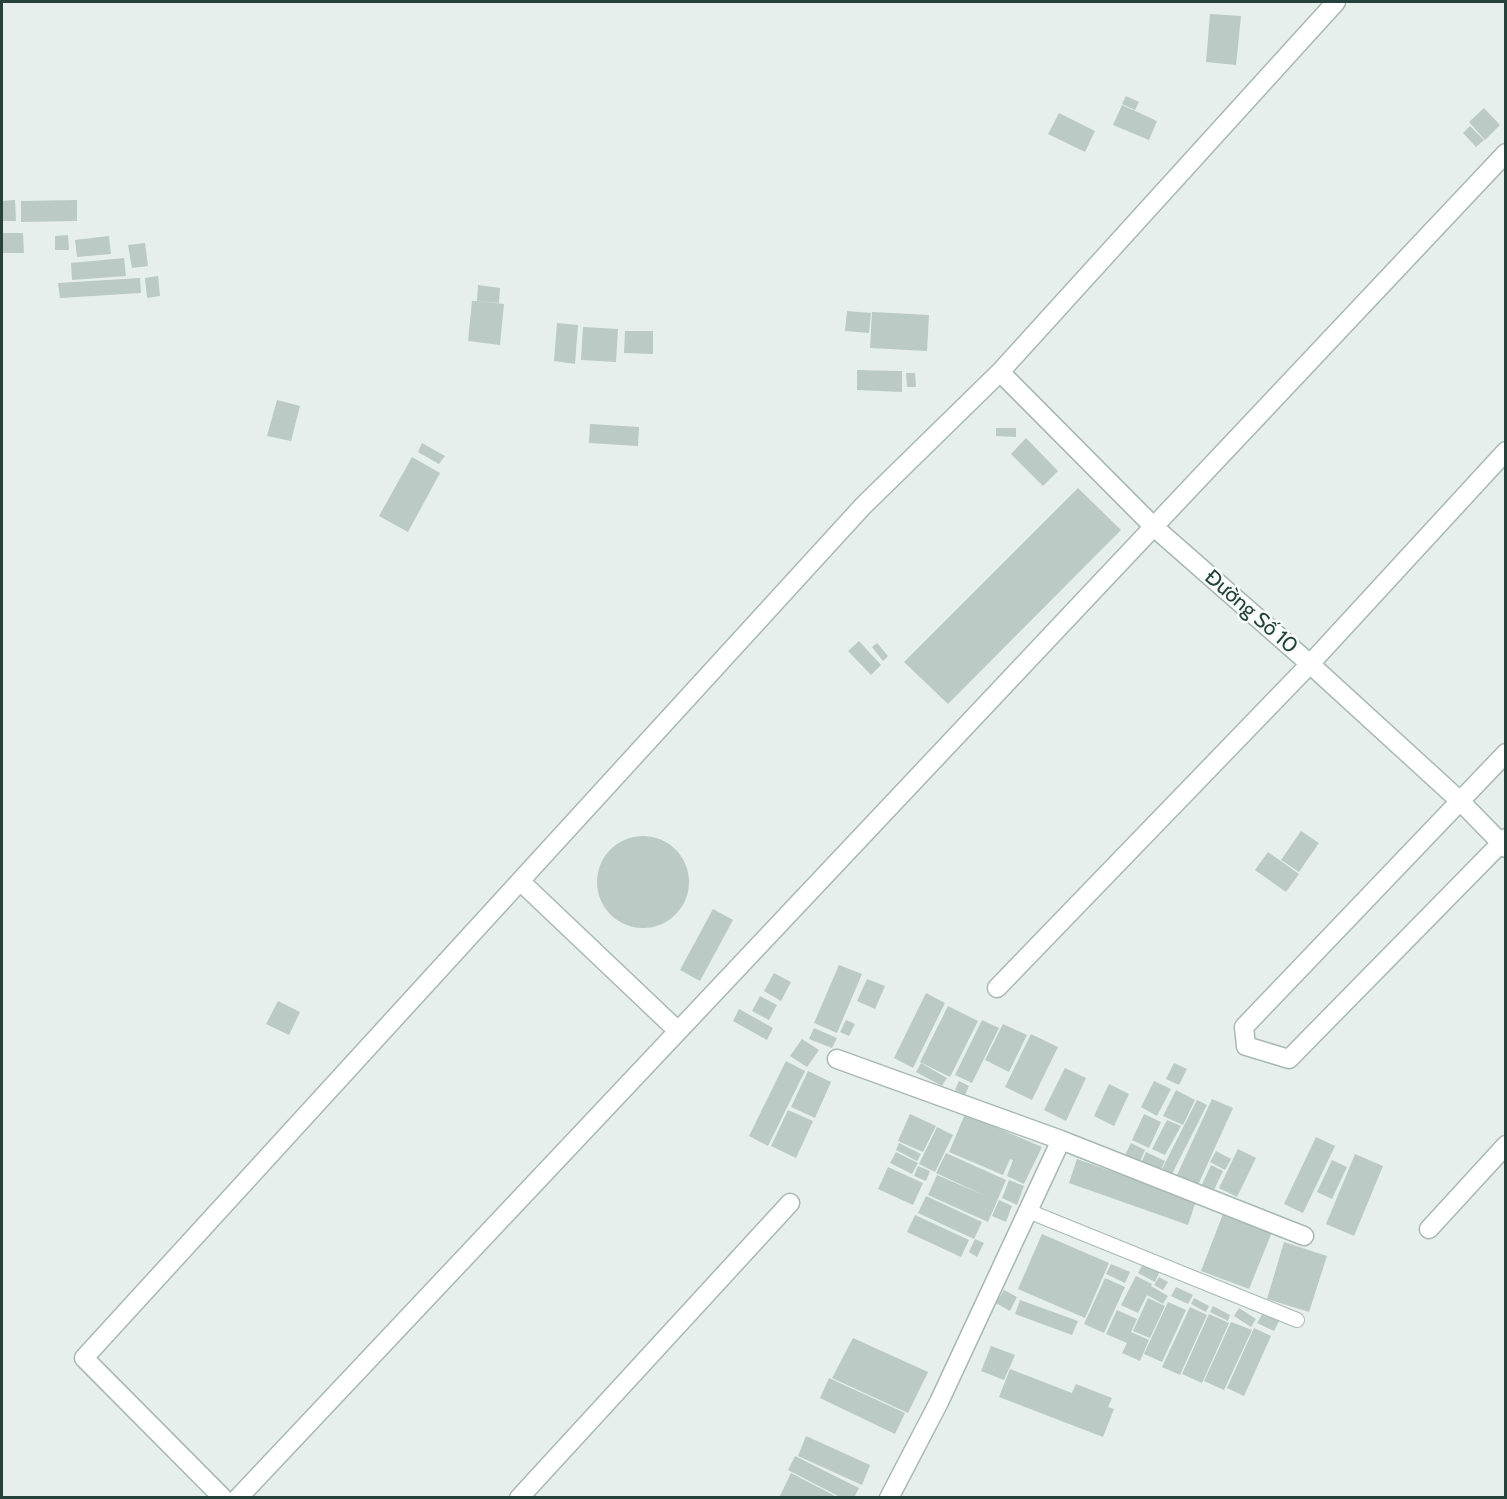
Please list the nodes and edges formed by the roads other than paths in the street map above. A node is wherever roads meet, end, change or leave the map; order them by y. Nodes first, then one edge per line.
1 (1336, 2) edge
2 (1506, 153) edge
3 (1000, 372) junction
4 (1506, 451) edge
5 (1154, 527) junction
6 (1310, 664) junction
7 (1506, 753) edge
8 (1460, 801) junction
9 (1504, 843) edge
10 (520, 881) junction
11 (997, 988) dead end
12 (678, 1031) junction
13 (837, 1059) dead end
14 (1061, 1140) junction
15 (1506, 1145) edge
16 (790, 1203) dead end
17 (1028, 1211) junction
18 (1429, 1229) dead end
19 (1304, 1236) dead end
20 (1297, 1320) dead end
21 (223, 1497) edge
22 (238, 1497) edge
23 (519, 1497) edge
24 (889, 1497) edge

1 - 3 street
2 - 5 street
3 - 5 street, Đường Số 10
3 - 10 street
4 - 6 street
5 - 6 street, Đường Số 10
5 - 12 street
6 - 8 street, Đường Số 10
6 - 11 street
7 - 8 street
8 - 9 street, Đường Số 10
8 - 9 street
10 - 12 street
10 - 21 street
12 - 22 street
13 - 14 street
14 - 17 street
14 - 19 street
15 - 18 street
16 - 23 street
17 - 20 lane
17 - 24 street

